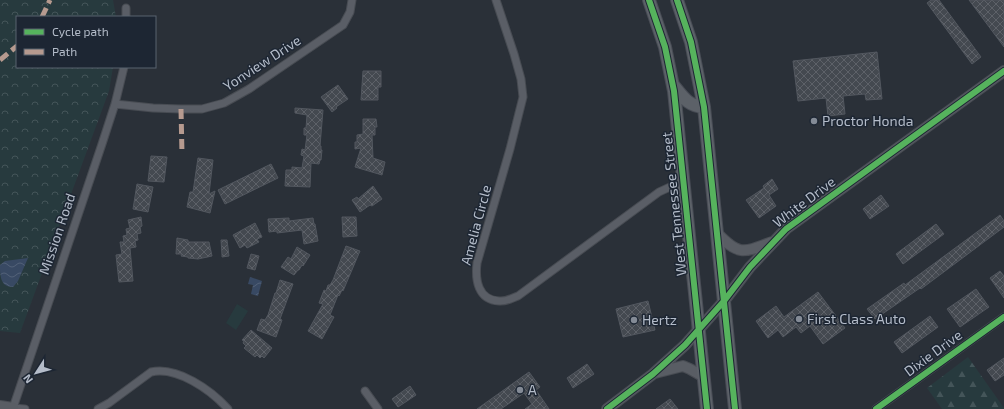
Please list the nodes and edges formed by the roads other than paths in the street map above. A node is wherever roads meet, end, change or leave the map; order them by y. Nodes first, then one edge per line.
1 (352, 0) edge
2 (496, 0) edge
3 (649, 0) edge
4 (677, 0) edge
5 (126, 8) dead end
6 (126, 16) edge
7 (124, 68) edge
8 (1004, 71) edge
9 (673, 85) junction
10 (115, 104) junction
11 (704, 107) junction
12 (683, 181) junction
13 (717, 232) junction
14 (774, 242) junction
15 (724, 301) junction
16 (1004, 317) edge
17 (699, 330) junction
18 (654, 374) junction
19 (704, 377) junction
20 (365, 391) dead end
21 (0, 406) edge
22 (13, 408) edge
23 (25, 409) edge
24 (98, 409) edge
25 (228, 409) edge
26 (378, 409) edge
27 (607, 409) edge
28 (707, 409) edge
29 (735, 409) edge
30 (876, 409) edge

1 - 10 street, Yonview Drive
2 - 12 street, Amelia Circle
3 - 9 main road, West Tennessee Street
4 - 11 main road
5 - 6 street
7 - 10 street, Mission Road
8 - 14 street, White Drive
9 - 11 main road
9 - 12 main road, West Tennessee Street
10 - 22 street, Mission Road
11 - 13 main road
12 - 17 main road, West Tennessee Street
13 - 14 street
13 - 15 main road
14 - 15 street, White Drive
15 - 17 street, White Drive
15 - 29 main road
16 - 30 street, Dixie Drive
17 - 18 street, White Drive
17 - 19 main road, West Tennessee Street
18 - 19 street
18 - 27 street, White Drive
19 - 28 main road, West Tennessee Street
20 - 26 street
21 - 22 street
22 - 23 street
24 - 25 street

